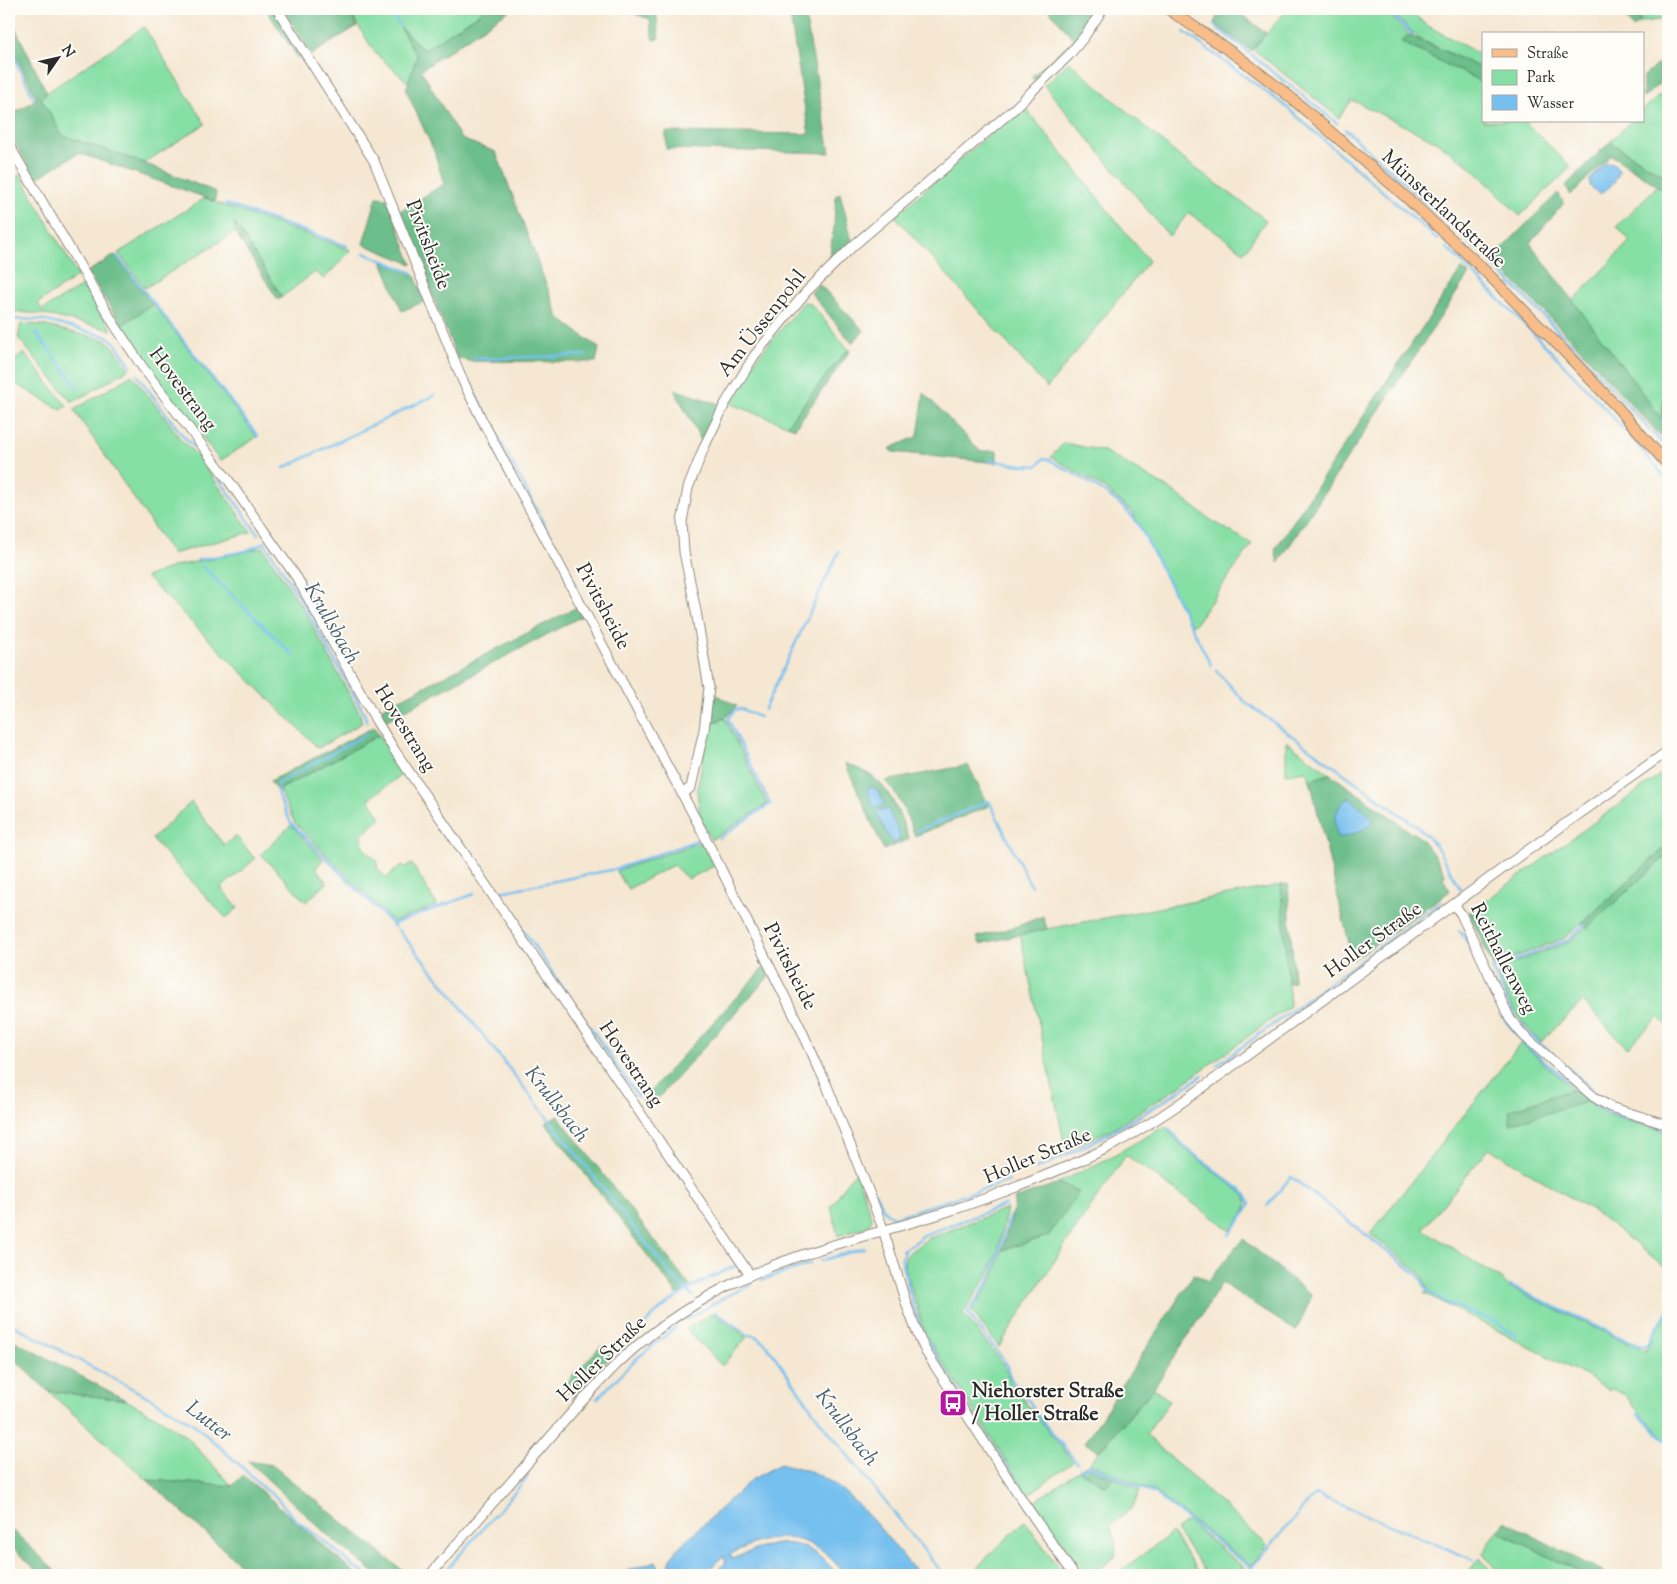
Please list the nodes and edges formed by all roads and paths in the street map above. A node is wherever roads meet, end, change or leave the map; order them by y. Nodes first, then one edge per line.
1 (277, 9) edge
2 (1102, 9) edge
3 (1168, 9) edge
4 (9, 145) edge
5 (1666, 459) edge
6 (1668, 751) edge
7 (683, 794) junction
8 (1454, 904) junction
9 (1668, 1125) edge
10 (884, 1230) junction
11 (750, 1275) junction
12 (430, 1575) edge
13 (1074, 1575) edge

1 - 7 street, Pivitsheide
2 - 7 street, Am Üssenpohl
3 - 5 main road, Münsterlandstraße
4 - 11 street, Hovestrang
6 - 8 street, Holler Straße
7 - 10 street, Pivitsheide
8 - 9 street, Reithallenweg
8 - 10 street, Holler Straße
10 - 11 street, Holler Straße
10 - 13 street, Pivitsheide
11 - 12 street, Holler Straße

